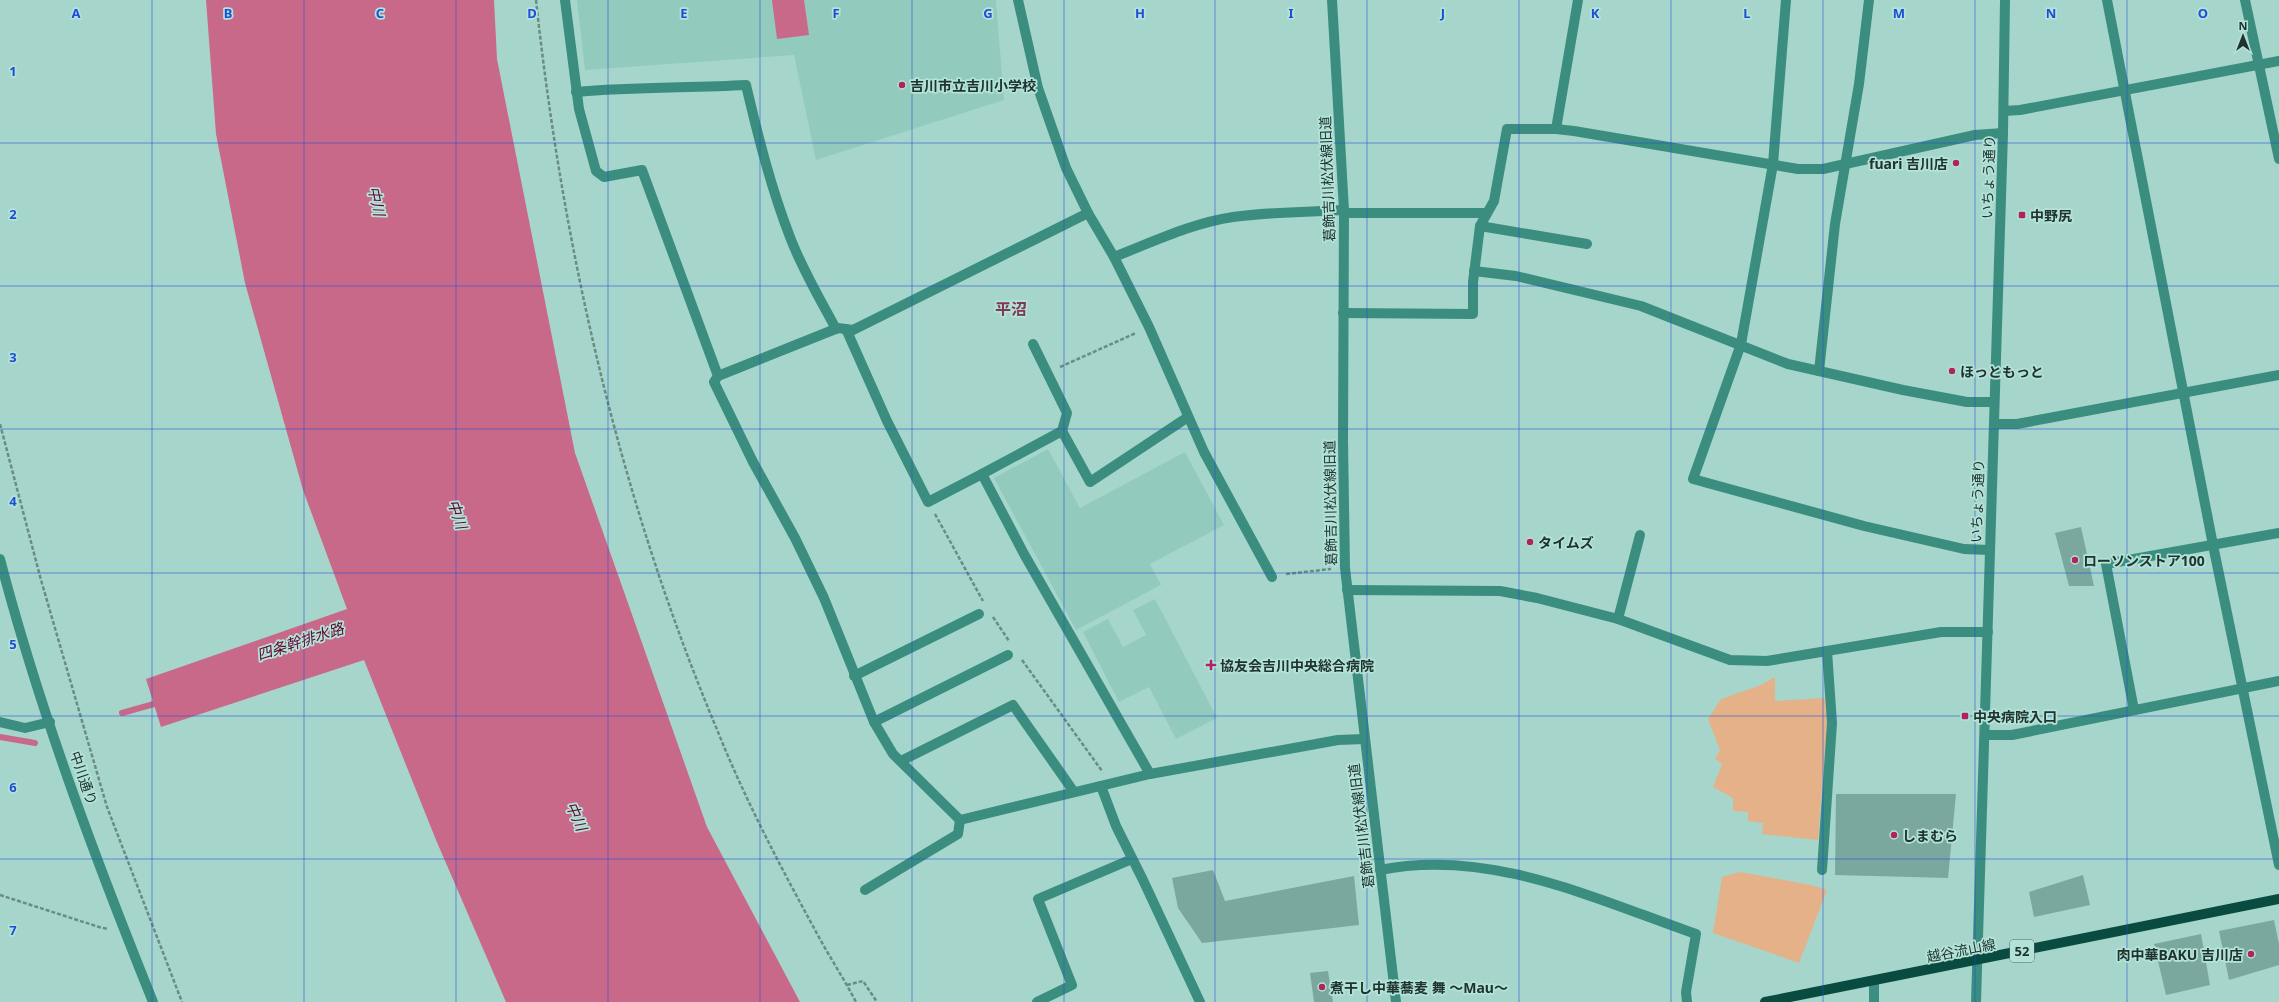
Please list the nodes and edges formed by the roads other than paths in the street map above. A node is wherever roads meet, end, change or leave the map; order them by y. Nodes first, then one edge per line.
1 (565, 0) edge
2 (1018, 0) edge
3 (1332, 0) edge
4 (1578, 0) edge
5 (1786, 0) edge
6 (1869, 0) edge
7 (2006, 0) edge
8 (2107, 0) edge
9 (2245, 0) edge
10 (2279, 61) edge
11 (2258, 65) junction
12 (2124, 90) junction
13 (576, 92) junction
14 (2004, 111) junction
15 (1556, 128) junction
16 (2003, 133) junction
17 (2279, 159) edge
18 (1773, 164) junction
19 (1845, 165) junction
20 (1344, 212) junction
21 (1088, 213) junction
22 (1486, 213) junction
23 (1480, 226) junction
24 (1587, 244) dead end
25 (1114, 258) junction
26 (1474, 271) junction
27 (1343, 313) junction
28 (841, 329) junction
29 (1033, 344) dead end
30 (1740, 344) junction
31 (1819, 371) junction
32 (2279, 375) edge
33 (718, 376) junction
34 (2184, 394) junction
35 (1994, 402) junction
36 (1188, 417) junction
37 (1994, 424) junction
38 (1062, 431) junction
39 (982, 474) junction
40 (2279, 533) edge
41 (1640, 535) dead end
42 (2213, 545) junction
43 (1989, 550) junction
44 (1, 564) edge
45 (1272, 577) road end
46 (1347, 590) junction
47 (979, 614) dead end
48 (1618, 619) junction
49 (1988, 632) junction
50 (1828, 651) junction
51 (1008, 655) dead end
52 (854, 676) junction
53 (2279, 681) edge
54 (2244, 689) junction
55 (2134, 710) junction
56 (0, 722) edge
57 (50, 722) junction
58 (874, 722) junction
59 (1985, 736) junction
60 (1364, 739) junction
61 (901, 762) junction
62 (1150, 774) junction
63 (1101, 786) junction
64 (1074, 792) junction
65 (960, 820) junction
66 (1132, 859) junction
67 (2279, 865) edge
68 (1380, 870) junction
69 (1822, 870) dead end
70 (865, 890) dead end
71 (2279, 899) edge
72 (1978, 960) junction
73 (1874, 981) junction
74 (153, 1002) edge
75 (1037, 1002) edge
76 (1200, 1002) edge
77 (1396, 1002) edge
78 (1687, 1002) edge
79 (1765, 1002) edge
80 (1874, 1002) edge
81 (1976, 1002) edge

1 - 13 street
2 - 21 street
3 - 20 street, 葛飾吉川松伏線旧道
4 - 15 street
5 - 18 street
6 - 19 street
7 - 14 street, いちょう通り
8 - 12 street
9 - 11 street
10 - 11 street
11 - 12 street
11 - 17 street
12 - 14 street
12 - 34 street
13 - 28 street
13 - 33 street
14 - 16 street, いちょう通り
15 - 18 street
15 - 22 street
16 - 19 street
16 - 35 street, いちょう通り
18 - 19 street
18 - 30 street
19 - 31 street
20 - 22 street
20 - 25 street
20 - 27 street, 葛飾吉川松伏線旧道
21 - 25 street
21 - 28 street
22 - 23 street
23 - 24 street
23 - 26 street
25 - 36 street
26 - 27 street
26 - 30 street
27 - 46 street, 葛飾吉川松伏線旧道
28 - 33 street
28 - 39 street
29 - 38 street
30 - 31 street
30 - 43 street
31 - 35 street
32 - 34 street
33 - 52 street
34 - 37 street
34 - 42 street
35 - 37 street, いちょう通り
36 - 38 street
36 - 45 street
37 - 43 street, いちょう通り
38 - 39 street
39 - 62 street
40 - 42 street
41 - 48 street
42 - 54 street
42 - 55 street
43 - 49 street, いちょう通り
44 - 57 street, 中川通り
46 - 48 street
46 - 60 street, 葛飾吉川松伏線旧道
47 - 52 street
48 - 50 street
49 - 50 street
49 - 59 street, いちょう通り
50 - 69 street
51 - 58 street
52 - 58 street
53 - 54 street
54 - 55 street
54 - 67 street
55 - 59 street
56 - 57 street
57 - 74 street, 中川通り
58 - 61 street
59 - 72 street, いちょう通り
60 - 62 street
60 - 68 street, 葛飾吉川松伏線旧道
61 - 64 street
61 - 65 street
62 - 63 street
63 - 64 street
63 - 66 street
64 - 65 street
65 - 70 street
66 - 75 street
66 - 76 street
68 - 77 street, 葛飾吉川松伏線旧道
68 - 78 street
71 - 72 main road, 越谷流山線 / 52
72 - 73 main road, 越谷流山線 / 52
72 - 81 street, いちょう通り
73 - 79 main road, 越谷流山線 / 52
73 - 80 street

